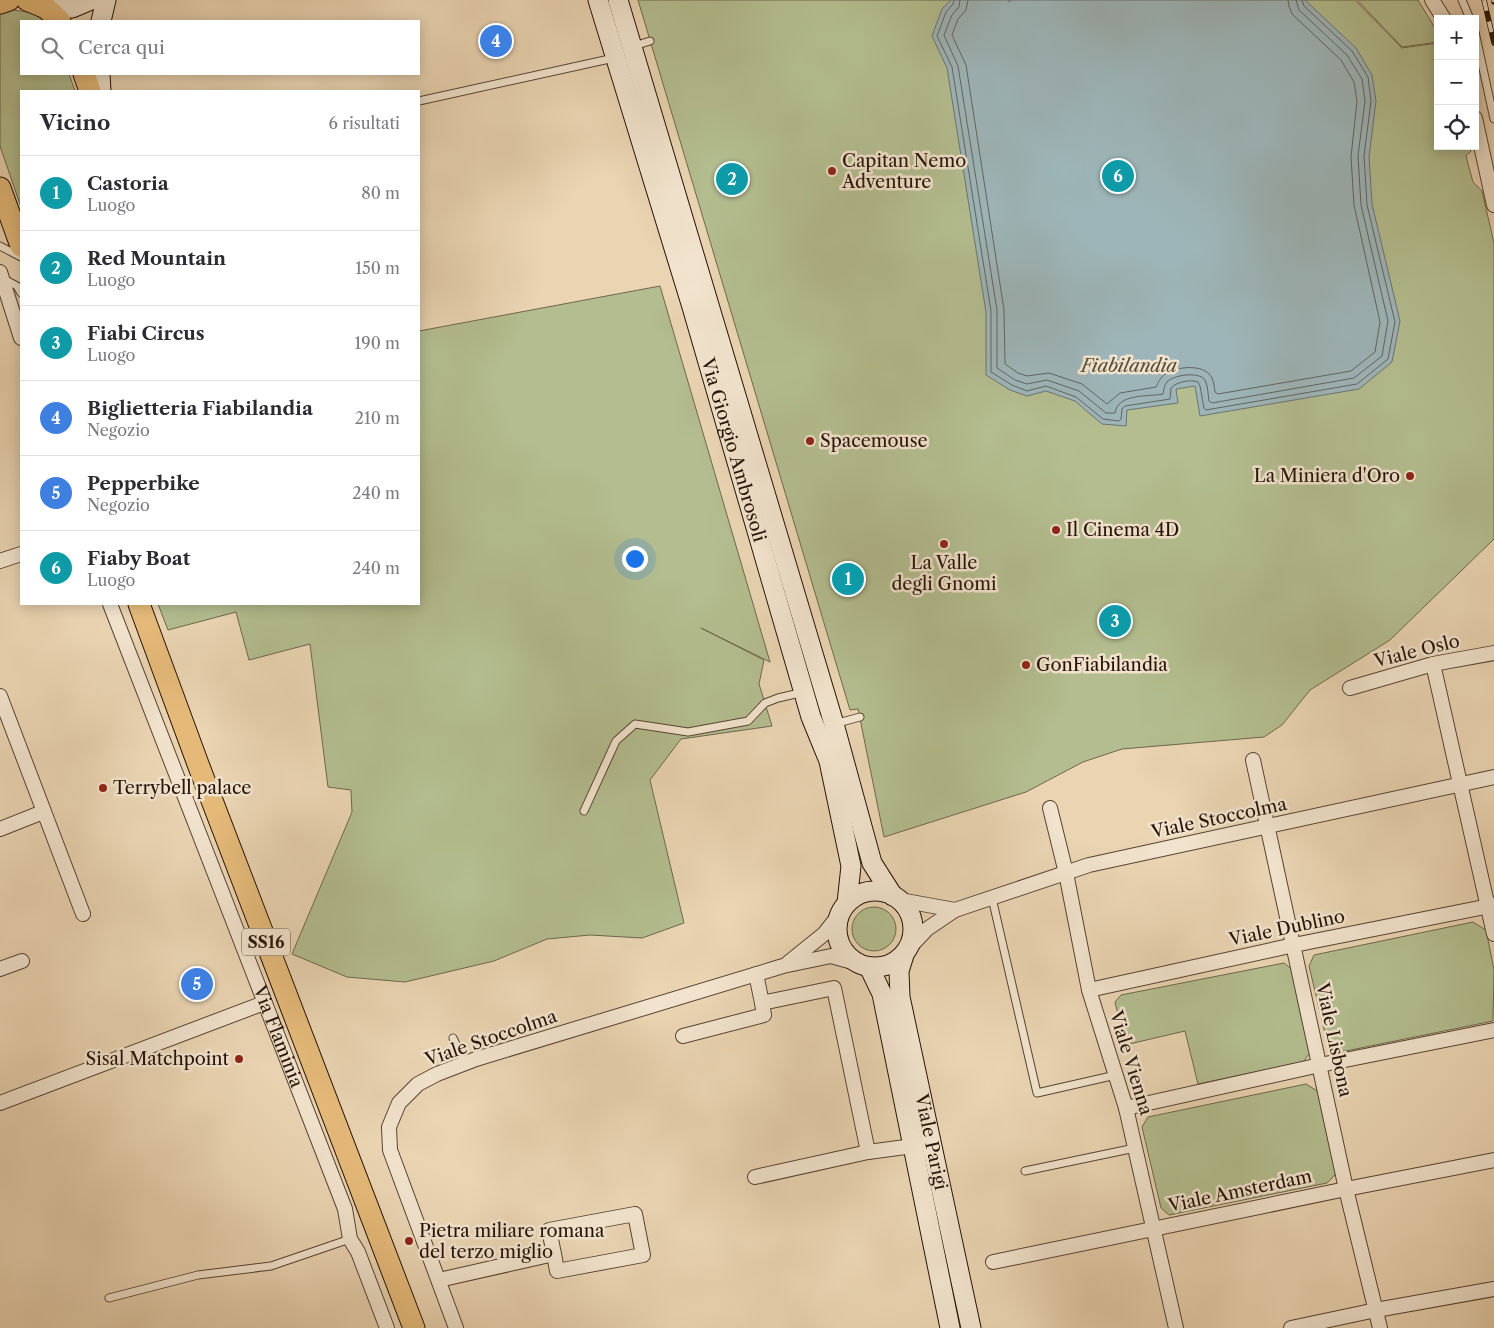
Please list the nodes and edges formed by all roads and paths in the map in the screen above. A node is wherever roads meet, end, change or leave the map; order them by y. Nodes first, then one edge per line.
1 (9, 0) edge
2 (91, 0) edge
3 (106, 0) edge
4 (598, 0) edge
5 (618, 0) edge
6 (1432, 0) edge
7 (1462, 0) edge
8 (0, 3) edge
9 (45, 10) edge
10 (1441, 15) edge
11 (1468, 15) edge
12 (101, 20) edge
13 (1479, 50) edge
14 (615, 58) junction
15 (84, 75) edge
16 (100, 75) edge
17 (90, 90) edge
18 (101, 90) edge
19 (420, 101) edge
20 (1494, 119) edge
21 (1479, 136) edge
22 (0, 188) edge
23 (1494, 205) edge
24 (20, 243) edge
25 (0, 246) edge
26 (20, 256) edge
27 (1, 274) edge
28 (20, 290) edge
29 (20, 335) edge
30 (20, 554) edge
31 (0, 561) edge
32 (110, 605) edge
33 (139, 605) edge
34 (1494, 653) edge
35 (1433, 664) junction
36 (1350, 688) dead end
37 (804, 692) junction
38 (0, 698) edge
39 (860, 717) dead end
40 (834, 724) junction
41 (1253, 760) dead end
42 (1494, 777) edge
43 (1459, 784) junction
44 (1050, 808) dead end
45 (584, 811) dead end
46 (43, 812) junction
47 (1266, 827) junction
48 (0, 829) edge
49 (1066, 873) junction
50 (896, 898) junction
51 (992, 898) junction
52 (1491, 906) edge
53 (843, 909) junction
54 (956, 910) junction
55 (83, 914) dead end
56 (1494, 934) edge
57 (1294, 945) junction
58 (907, 951) junction
59 (22, 961) dead end
60 (862, 965) junction
61 (783, 966) junction
62 (0, 969) edge
63 (756, 974) junction
64 (1089, 990) junction
65 (762, 1002) junction
66 (264, 1003) junction
67 (1494, 1030) edge
68 (683, 1036) dead end
69 (453, 1038) dead end
70 (465, 1063) junction
71 (1320, 1065) junction
72 (1117, 1075) junction
73 (0, 1103) edge
74 (1126, 1108) junction
75 (913, 1146) junction
76 (1135, 1148) junction
77 (868, 1152) junction
78 (1494, 1160) edge
79 (1025, 1171) dead end
80 (754, 1177) dead end
81 (1346, 1189) junction
82 (1153, 1228) junction
83 (350, 1239) junction
84 (554, 1254) junction
85 (993, 1262) dead end
86 (396, 1280) junction
87 (439, 1280) junction
88 (371, 1287) junction
89 (1494, 1289) edge
90 (109, 1298) dead end
91 (1376, 1310) junction
92 (387, 1328) edge
93 (414, 1328) edge
94 (456, 1328) edge
95 (950, 1328) edge
96 (971, 1328) edge
97 (1176, 1328) edge
98 (1292, 1328) edge
99 (1380, 1328) edge

1 - 8 main road
2 - 9 main road
3 - 12 main road
4 - 14 main road, Via Giorgio Ambrosoli
5 - 40 main road, Via Giorgio Ambrosoli
6 - 10 street
7 - 11 lane
13 - 20 lane
14 - 19 lane
14 - 37 main road, Via Giorgio Ambrosoli
15 - 17 main road
16 - 18 main road
21 - 23 street
22 - 24 main road
25 - 26 lane
27 - 28 lane
27 - 29 street
30 - 31 street
32 - 66 street, Via Flaminia
33 - 86 main road, Via Flaminia / SS16
34 - 35 street, Viale Oslo
35 - 36 street, Viale Oslo
35 - 43 street
37 - 45 lane
37 - 53 main road, Via Giorgio Ambrosoli
38 - 46 street
39 - 40 lane
40 - 50 main road, Via Giorgio Ambrosoli
41 - 47 street, Viale Lisbona
42 - 43 street, Viale Stoccolma
43 - 47 street, Viale Stoccolma
43 - 52 street
44 - 49 street, Viale Vienna
46 - 48 street
46 - 55 street
47 - 49 street, Viale Stoccolma
47 - 57 street, Viale Lisbona
49 - 51 street, Viale Stoccolma
49 - 64 street, Viale Vienna
50 - 53 main road
50 - 54 street, Viale Stoccolma
50 - 58 main road
51 - 54 street, Viale Stoccolma
51 - 72 lane
52 - 56 street
52 - 57 street, Viale Dublino
53 - 60 main road
53 - 61 street, Viale Stoccolma
54 - 58 street, Viale Stoccolma
57 - 64 street, Viale Dublino
57 - 71 street, Viale Lisbona
58 - 60 main road
58 - 96 main road, Viale Parigi
59 - 62 street
60 - 61 street, Viale Stoccolma
60 - 75 main road, Viale Parigi
61 - 63 street, Viale Stoccolma
63 - 65 street
63 - 70 street, Viale Stoccolma
64 - 72 street, Viale Vienna
65 - 68 street
65 - 77 street
66 - 73 street
66 - 83 street, Via Flaminia
67 - 71 street
69 - 70 lane
70 - 87 street, Viale Stoccolma
71 - 74 street
71 - 81 street, Viale Lisbona
72 - 74 street, Viale Vienna
74 - 76 street, Viale Vienna
75 - 77 street
75 - 95 main road, Viale Parigi
76 - 79 lane
76 - 82 street, Viale Vienna
77 - 80 street
78 - 81 street, Viale Amsterdam
81 - 82 street, Viale Amsterdam
81 - 91 street, Viale Lisbona
82 - 85 street, Viale Amsterdam
82 - 97 street, Viale Vienna
83 - 88 street, Via Flaminia
83 - 90 lane
84 - 84 street
84 - 87 street
86 - 88 street
86 - 93 main road, Via Flaminia / SS16
87 - 94 street, Viale Stoccolma
88 - 92 street, Via Flaminia
89 - 91 street
91 - 98 street
91 - 99 street, Viale Lisbona

